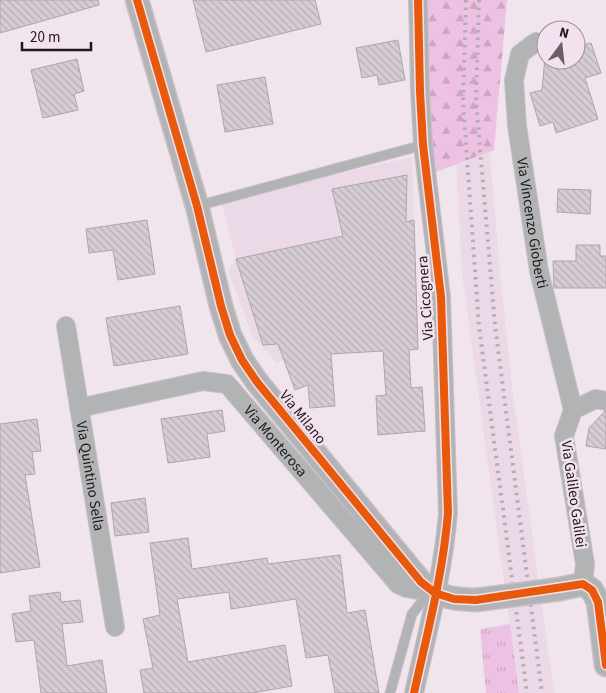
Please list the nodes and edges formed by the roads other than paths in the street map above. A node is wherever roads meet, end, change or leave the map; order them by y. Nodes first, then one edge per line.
1 (137, 0) edge
2 (418, 0) edge
3 (536, 42) dead end
4 (423, 145) junction
5 (197, 206) junction
6 (66, 326) dead end
7 (606, 401) edge
8 (80, 408) junction
9 (574, 410) junction
10 (583, 584) junction
11 (435, 593) junction
12 (115, 627) dead end
13 (606, 665) edge
14 (390, 693) edge
15 (414, 693) edge

1 - 5 street, Via Milano
2 - 4 street, Via Cicognera
3 - 9 street, Via Vincenzo Gioberti
4 - 5 lane
4 - 11 street, Via Cicognera
5 - 11 street, Via Milano
6 - 8 street, Via Quintino Sella
7 - 9 street
8 - 11 street, Via Monterosa
8 - 12 street, Via Quintino Sella
9 - 10 street, Via Galileo Galilei
10 - 11 street, Via Milano, bridge
10 - 13 street
11 - 14 lane
11 - 15 street, Via Cicognera

